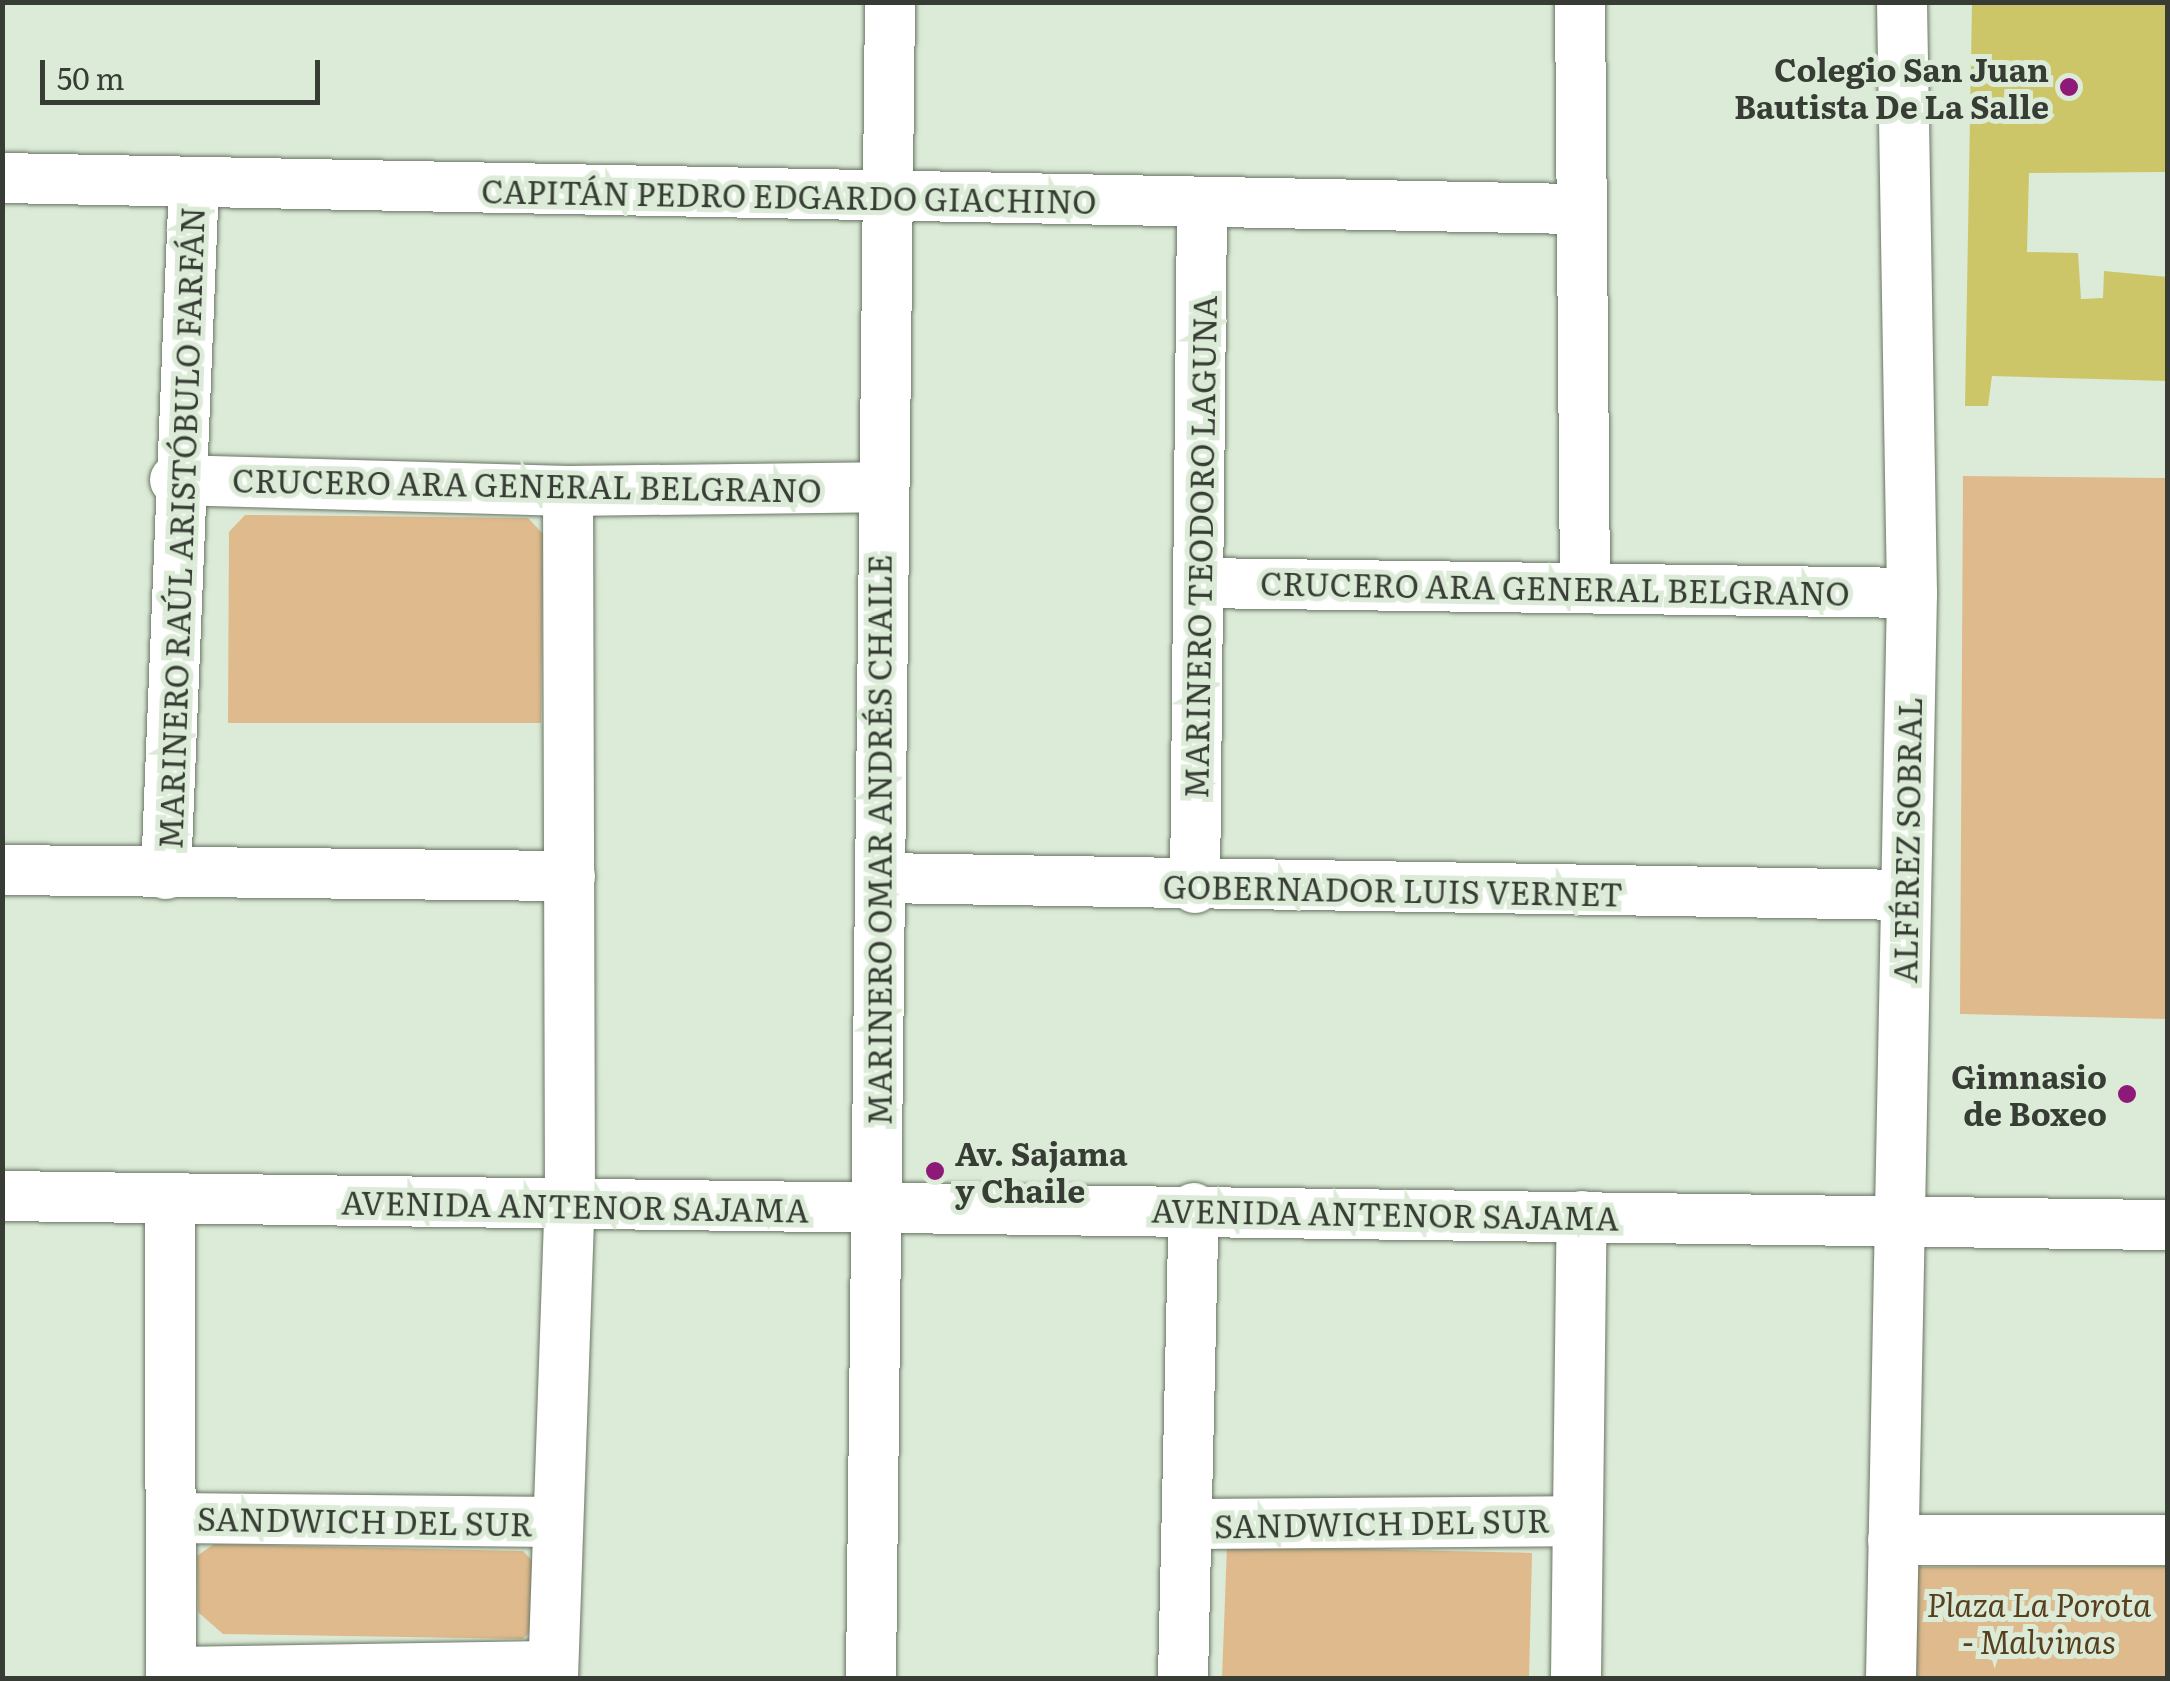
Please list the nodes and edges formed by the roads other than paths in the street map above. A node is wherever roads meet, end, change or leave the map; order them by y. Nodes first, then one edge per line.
1 (890, 2) edge
2 (1580, 2) edge
3 (1902, 2) edge
4 (2, 178) edge
5 (194, 183) junction
6 (885, 195) junction
7 (1202, 206) junction
8 (1576, 209) junction
9 (175, 480) junction
10 (880, 486) junction
11 (568, 491) junction
12 (1199, 583) junction
13 (1585, 584) junction
14 (1912, 593) junction
15 (2, 870) edge
16 (166, 874) junction
17 (570, 876) junction
18 (882, 878) junction
19 (1195, 888) junction
20 (1904, 895) junction
21 (2, 1196) edge
22 (170, 1199) junction
23 (570, 1203) junction
24 (1194, 1208) junction
25 (876, 1211) junction
26 (1582, 1216) junction
27 (1898, 1220) junction
28 (2168, 1225) edge
29 (175, 1518) junction
30 (1576, 1520) junction
31 (556, 1522) junction
32 (1188, 1524) junction
33 (1893, 1540) junction
34 (2168, 1540) edge
35 (553, 1672) edge
36 (171, 1675) edge
37 (871, 1678) edge
38 (1183, 1678) edge
39 (1576, 1678) edge
40 (1891, 1678) edge

1 - 6 street, MARINERO OMAR ANDRÉS CHAILE
2 - 8 street
3 - 14 street, ALFÉREZ SOBRAL
4 - 5 street, CAPITÁN PEDRO EDGARDO GIACHINO
5 - 6 street, CAPITÁN PEDRO EDGARDO GIACHINO
5 - 9 street, MARINERO RAÚL ARISTÓBULO FARFÁN
6 - 7 street, CAPITÁN PEDRO EDGARDO GIACHINO
6 - 10 street, MARINERO OMAR ANDRÉS CHAILE
7 - 8 street, CAPITÁN PEDRO EDGARDO GIACHINO
7 - 12 street, MARINERO TEODORO LAGUNA
8 - 13 street
9 - 11 street, CRUCERO ARA GENERAL BELGRANO
9 - 16 street, MARINERO RAÚL ARISTÓBULO FARFÁN
10 - 11 street, CRUCERO ARA GENERAL BELGRANO
10 - 18 street, MARINERO OMAR ANDRÉS CHAILE
11 - 17 street
12 - 13 street, CRUCERO ARA GENERAL BELGRANO
12 - 19 street, MARINERO TEODORO LAGUNA
13 - 14 street, CRUCERO ARA GENERAL BELGRANO
14 - 20 street, ALFÉREZ SOBRAL
15 - 16 street
16 - 17 street
17 - 23 street
18 - 19 street, GOBERNADOR LUIS VERNET
18 - 25 street, MARINERO OMAR ANDRÉS CHAILE
19 - 20 street, GOBERNADOR LUIS VERNET
20 - 27 street, ALFÉREZ SOBRAL
21 - 22 street, AVENIDA ANTENOR SAJAMA
22 - 23 street, AVENIDA ANTENOR SAJAMA
22 - 29 street
23 - 25 street, AVENIDA ANTENOR SAJAMA
23 - 31 street
24 - 25 street, AVENIDA ANTENOR SAJAMA
24 - 26 street, AVENIDA ANTENOR SAJAMA
24 - 32 street
25 - 37 street, MARINERO OMAR ANDRÉS CHAILE
26 - 27 street, AVENIDA ANTENOR SAJAMA
26 - 30 street
27 - 28 street, AVENIDA ANTENOR SAJAMA
27 - 33 street, ALFÉREZ SOBRAL
29 - 31 street, SANDWICH DEL SUR
29 - 36 street
30 - 32 street, SANDWICH DEL SUR
30 - 39 street
31 - 35 street
32 - 38 street
33 - 34 street
33 - 40 street, ALFÉREZ SOBRAL
35 - 36 street

